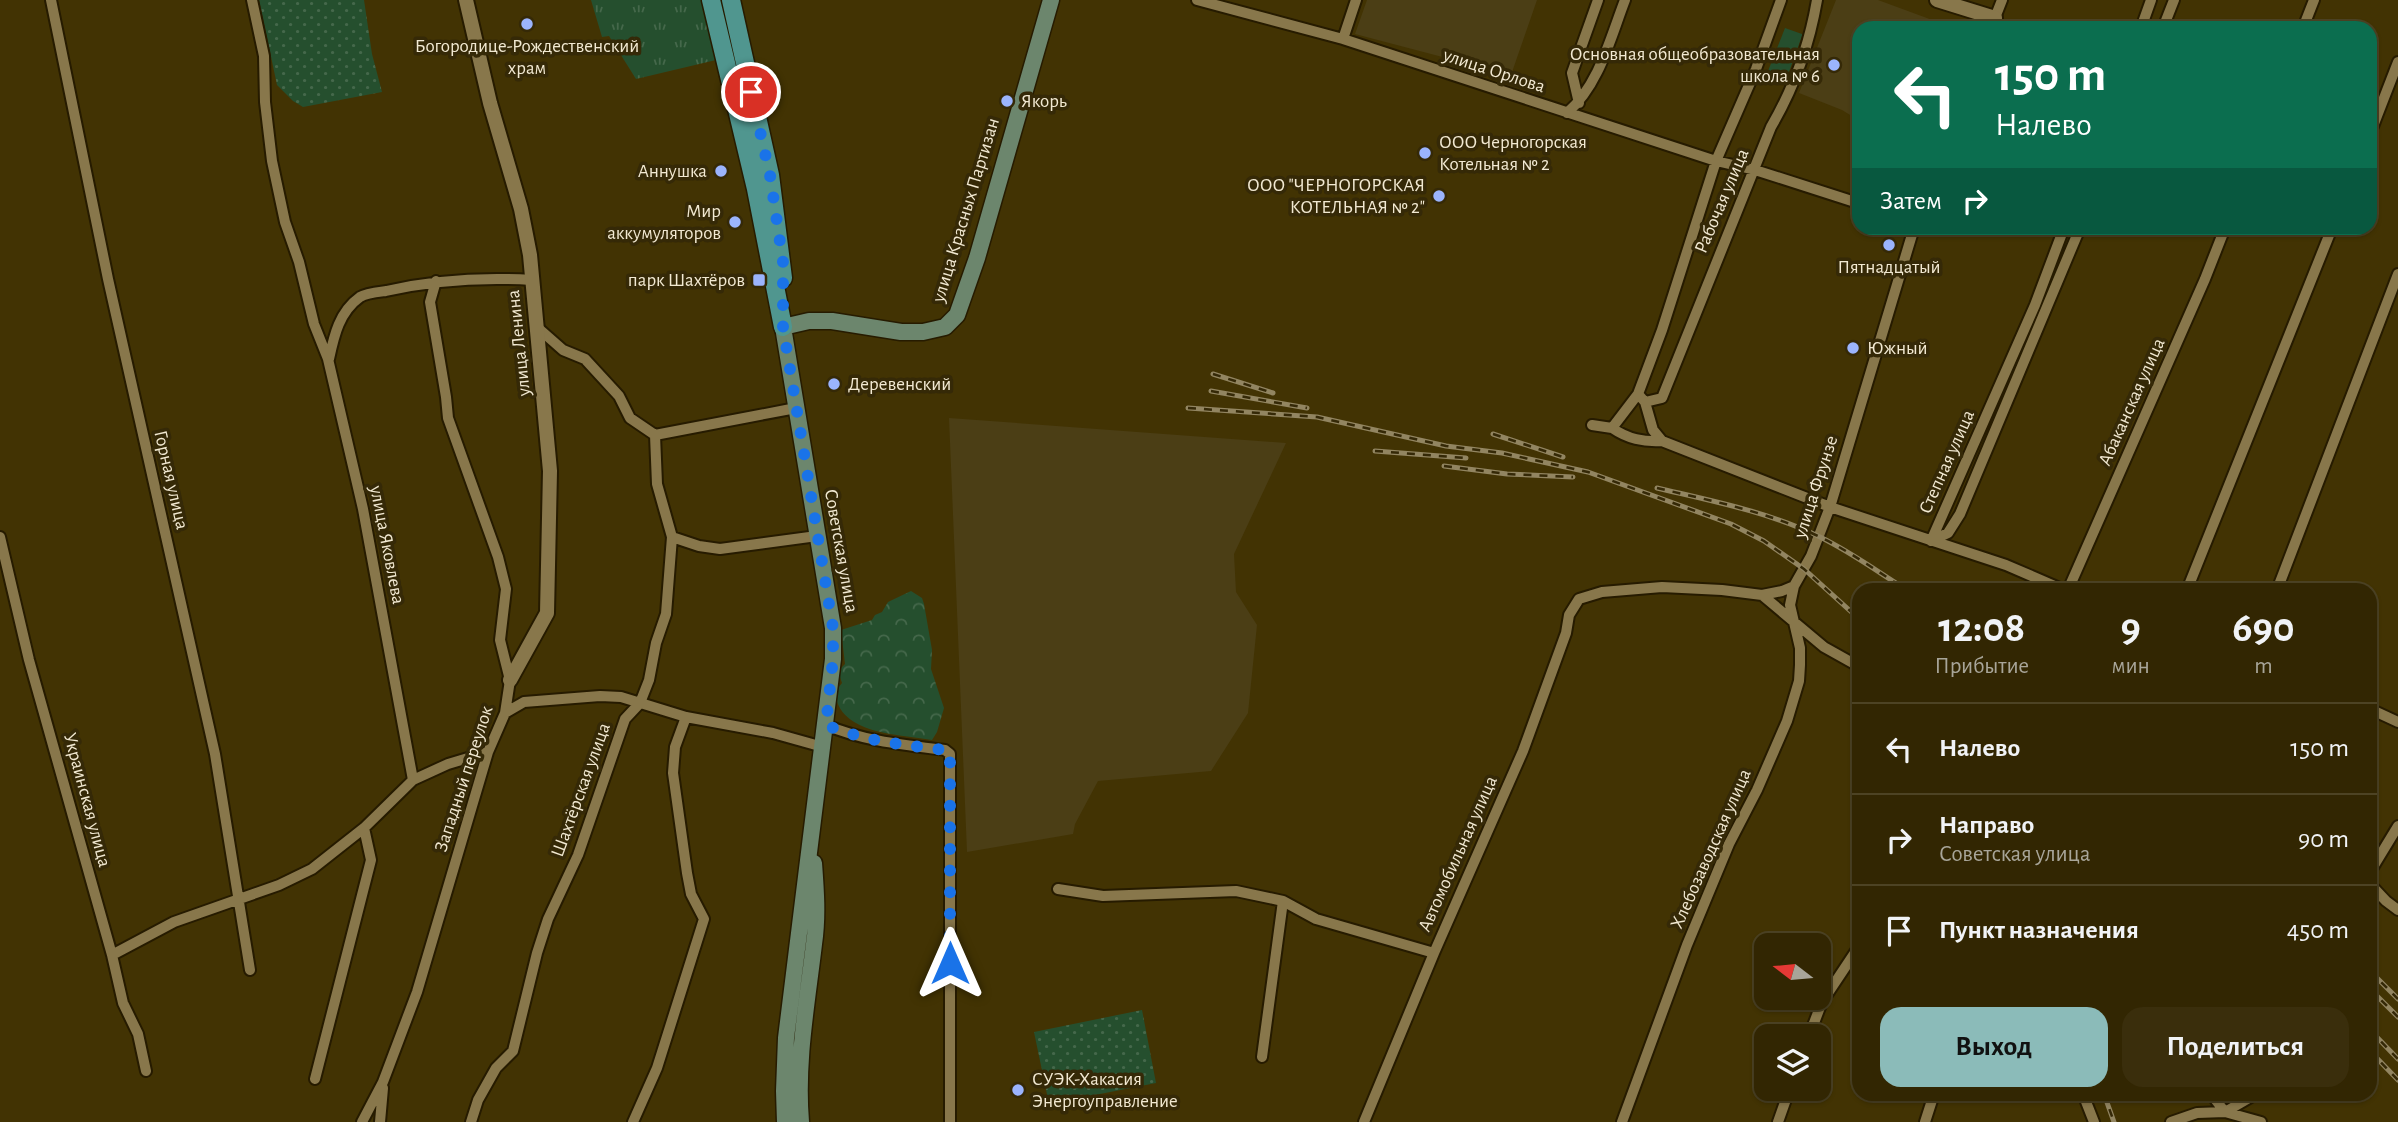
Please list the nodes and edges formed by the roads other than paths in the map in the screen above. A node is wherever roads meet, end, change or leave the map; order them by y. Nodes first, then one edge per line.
1 (51, 0) edge
2 (252, 0) edge
3 (466, 0) edge
4 (711, 0) edge
5 (731, 0) edge
6 (1051, 0) edge
7 (1197, 0) edge
8 (1356, 0) edge
9 (1598, 0) edge
10 (1625, 0) edge
11 (1781, 0) edge
12 (1817, 0) edge
13 (1937, 0) edge
14 (2003, 0) edge
15 (2151, 0) edge
16 (2174, 0) edge
17 (2314, 0) edge
18 (1988, 21) edge
19 (1994, 21) edge
20 (2144, 21) edge
21 (2166, 21) edge
22 (2306, 21) edge
23 (1343, 38) junction
24 (2398, 62) edge
25 (1579, 103) junction
26 (1567, 113) junction
27 (2377, 116) edge
28 (1716, 161) junction
29 (1755, 170) junction
30 (1852, 200) edge
31 (1912, 235) edge
32 (2061, 235) edge
33 (2077, 235) edge
34 (2222, 235) edge
35 (2329, 235) edge
36 (2398, 274) edge
37 (532, 280) junction
38 (436, 281) junction
39 (783, 327) junction
40 (538, 328) junction
41 (328, 359) junction
42 (1642, 398) junction
43 (796, 408) junction
44 (1592, 425) dead end
45 (1612, 428) junction
46 (655, 435) junction
47 (1662, 441) junction
48 (1830, 507) junction
49 (817, 536) junction
50 (0, 537) edge
51 (672, 537) junction
52 (1931, 541) junction
53 (2049, 583) edge
54 (2069, 583) edge
55 (2190, 583) edge
56 (2280, 583) edge
57 (1794, 586) junction
58 (1762, 596) junction
59 (1792, 620) junction
60 (1852, 663) edge
61 (510, 680) junction
62 (640, 703) junction
63 (2377, 712) edge
64 (505, 713) junction
65 (686, 717) junction
66 (2398, 722) edge
67 (826, 725) junction
68 (823, 747) junction
69 (488, 752) junction
70 (413, 780) junction
71 (813, 826) junction
72 (2398, 826) edge
73 (364, 828) junction
74 (2377, 860) edge
75 (1058, 889) dead end
76 (2377, 891) edge
77 (238, 900) junction
78 (1283, 901) junction
79 (2398, 910) edge
80 (1434, 953) junction
81 (112, 955) junction
82 (1852, 957) edge
83 (250, 970) dead end
84 (1814, 1024) edge
85 (1262, 1057) dead end
86 (146, 1072) dead end
87 (315, 1079) dead end
88 (383, 1082) junction
89 (1785, 1101) edge
90 (1932, 1101) edge
91 (2086, 1101) edge
92 (2216, 1101) edge
93 (2244, 1101) edge
94 (2225, 1112) junction
95 (362, 1122) edge
96 (380, 1122) edge
97 (471, 1122) edge
98 (633, 1122) edge
99 (785, 1122) edge
100 (801, 1122) edge
101 (950, 1122) edge
102 (1364, 1122) edge
103 (1622, 1122) edge
104 (1778, 1122) edge
105 (1925, 1122) edge
106 (2094, 1122) edge
107 (2171, 1122) edge
108 (2261, 1122) edge

1 - 77 street, Горная улица
2 - 41 street, улица Яковлева
3 - 37 street, улица Ленина
4 - 39 main road, Советская улица
5 - 39 main road, Советская улица
6 - 39 main road, улица Красных Партизан
7 - 23 street, улица Орлова
8 - 23 street
9 - 25 street
10 - 25 street
11 - 28 street, Рабочая улица
12 - 29 street, Рабочая улица
13 - 18 street
14 - 19 street
15 - 20 street
16 - 21 street
17 - 22 street
23 - 26 street, улица Орлова
24 - 27 street
25 - 26 street
26 - 28 street, улица Орлова
28 - 29 street, улица Орлова
28 - 42 street, Рабочая улица
29 - 30 street, улица Орлова
29 - 42 street, Рабочая улица
31 - 48 street, улица Фрунзе
32 - 52 street, Степная улица
33 - 52 street, Степная улица
34 - 54 street, Абаканская улица
35 - 55 street
36 - 56 street
37 - 38 street
37 - 40 street, улица Ленина
38 - 41 street
38 - 61 street, Западный переулок
39 - 43 main road, Советская улица
40 - 46 street
40 - 61 street, улица Ленина
41 - 70 street, улица Яковлева
42 - 45 street
42 - 47 street
43 - 46 street
43 - 49 main road, Советская улица
44 - 45 street
45 - 47 street
46 - 51 street, Шахтёрская улица
47 - 48 street
48 - 52 street
48 - 57 street, улица Фрунзе
49 - 51 street
49 - 67 main road, Советская улица
50 - 81 street, Украинская улица
51 - 62 street, Шахтёрская улица
52 - 53 street
57 - 58 street
57 - 59 street, Хлебозаводская улица
58 - 59 street
58 - 80 street, Автомобильная улица
59 - 60 street
59 - 103 street, Хлебозаводская улица
61 - 64 street, Западный переулок
62 - 64 street
62 - 65 street
62 - 97 street, Шахтёрская улица
63 - 66 street
64 - 69 street, Западный переулок
65 - 68 street
65 - 98 street
67 - 68 main road, Советская улица
67 - 101 street
68 - 71 main road, Советская улица
69 - 70 street
69 - 88 street, Западный переулок
70 - 73 street
71 - 99 main road, Советская улица
71 - 100 main road, Советская улица
72 - 74 street
73 - 77 street
73 - 87 street
75 - 78 street
76 - 79 street
77 - 81 street
77 - 83 street, Горная улица
78 - 80 street
78 - 85 street
80 - 102 street, Автомобильная улица
81 - 86 street, Украинская улица
82 - 84 street
88 - 95 street, Западный переулок
88 - 96 street, Западный переулок
89 - 104 street
90 - 105 street
91 - 106 street
92 - 94 street
93 - 94 street
94 - 107 street
94 - 108 street

